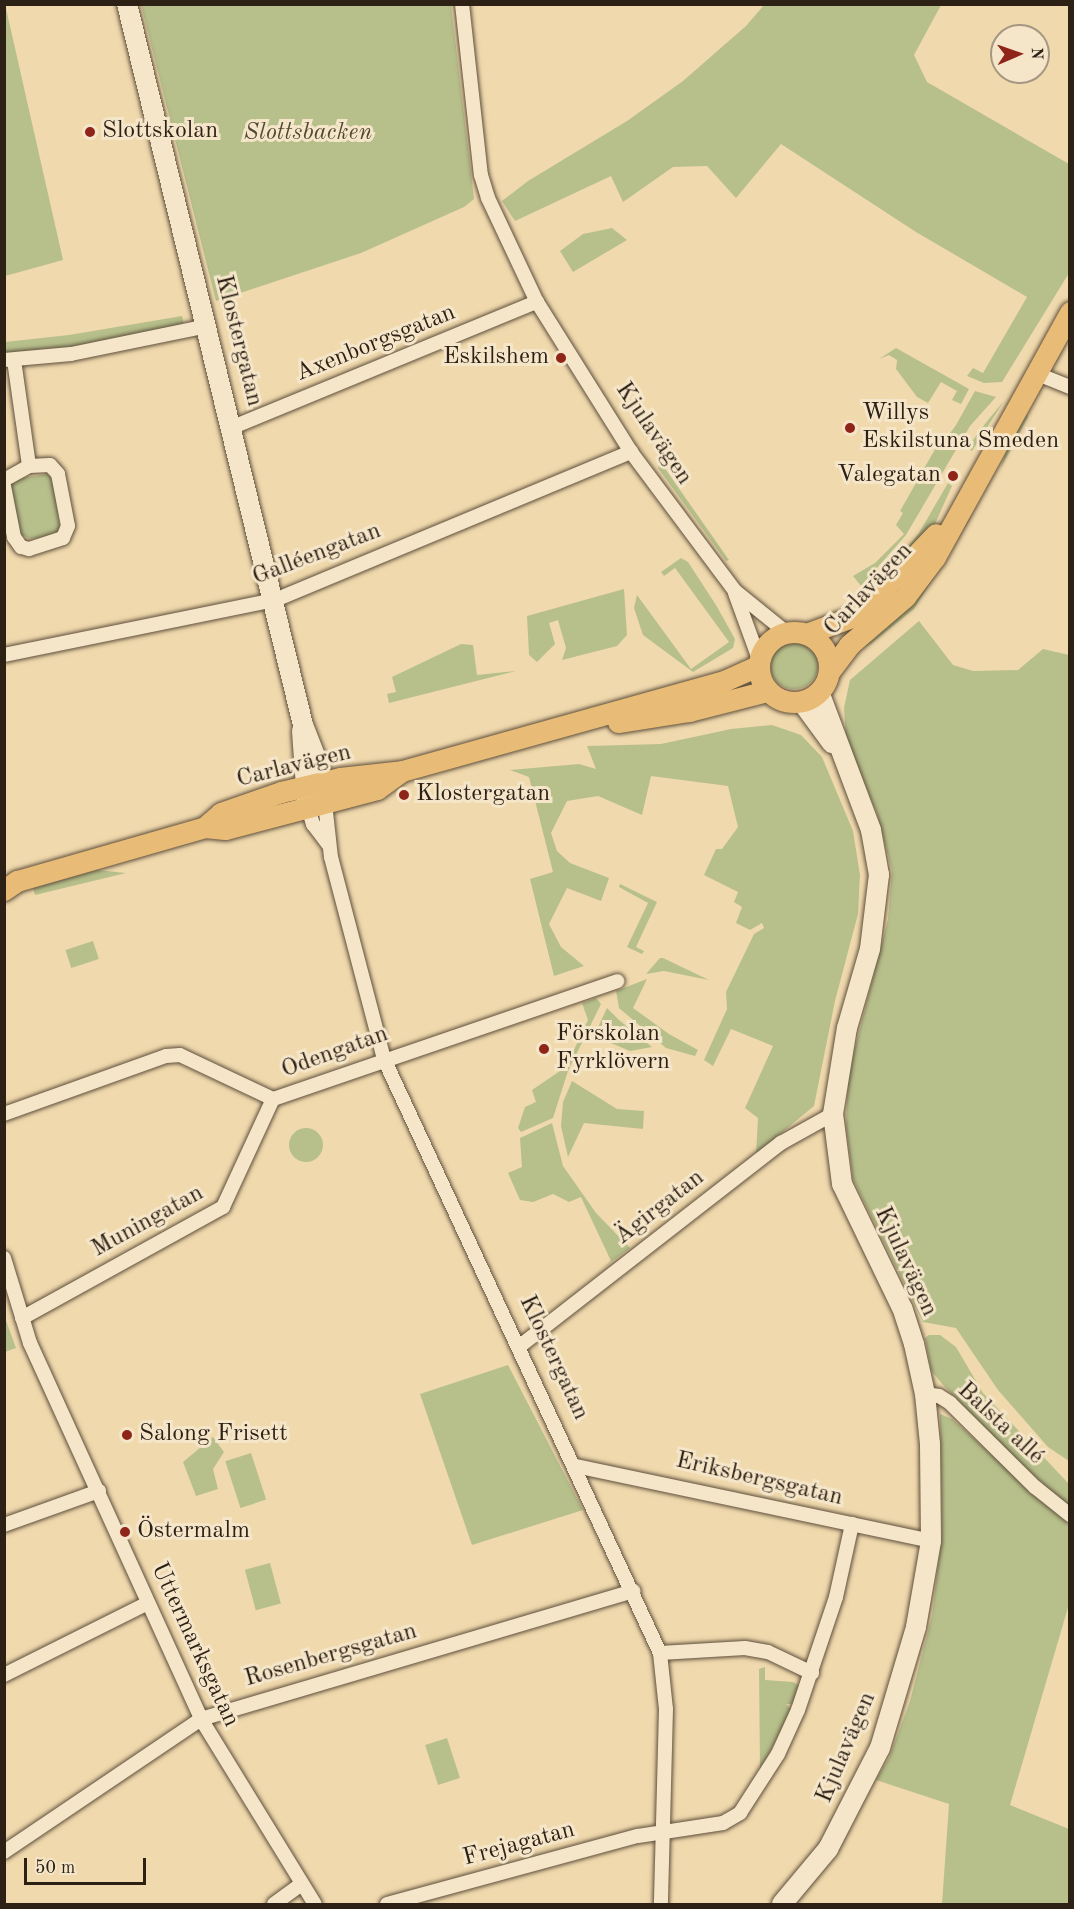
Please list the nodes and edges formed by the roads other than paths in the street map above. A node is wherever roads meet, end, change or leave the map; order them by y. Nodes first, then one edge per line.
1 (127, 4) edge
2 (462, 4) edge
3 (537, 302) junction
4 (1070, 312) edge
5 (208, 326) junction
6 (9, 360) edge
7 (1035, 374) junction
8 (1070, 387) edge
9 (232, 427) junction
10 (631, 452) junction
11 (29, 466) junction
12 (977, 478) junction
13 (4, 480) edge
14 (4, 486) edge
15 (735, 591) junction
16 (275, 600) junction
17 (797, 633) junction
18 (4, 655) edge
19 (759, 663) junction
20 (829, 672) junction
21 (767, 691) junction
22 (810, 697) junction
23 (530, 734) junction
24 (315, 794) junction
25 (9, 884) edge
26 (617, 981) dead end
27 (384, 1059) junction
28 (273, 1099) junction
29 (4, 1114) edge
30 (833, 1114) junction
31 (4, 1258) edge
32 (8, 1291) edge
33 (22, 1318) junction
34 (520, 1346) junction
35 (925, 1394) junction
36 (576, 1466) junction
37 (99, 1491) junction
38 (1070, 1515) edge
39 (852, 1524) junction
40 (4, 1525) edge
41 (931, 1541) junction
42 (633, 1591) junction
43 (148, 1603) junction
44 (660, 1653) junction
45 (812, 1673) junction
46 (4, 1675) edge
47 (201, 1719) junction
48 (663, 1830) junction
49 (4, 1852) edge
50 (302, 1884) junction
51 (274, 1905) edge
52 (315, 1905) edge
53 (387, 1905) edge
54 (661, 1905) edge
55 (782, 1905) edge

1 - 5 street, Klostergatan
2 - 3 street, Kjulavägen
3 - 9 street, Axenborgsgatan
3 - 10 street, Kjulavägen
4 - 7 main road, Carlavägen
5 - 6 street
5 - 9 street, Klostergatan
6 - 11 street
7 - 8 street
7 - 12 main road, Carlavägen
9 - 16 street, Klostergatan
10 - 15 street, Kjulavägen
10 - 16 street, Galléengatan
11 - 13 street
11 - 14 street
12 - 17 main road, Carlavägen
12 - 20 main road, Carlavägen
15 - 17 street, Kjulavägen
15 - 19 street, Kjulavägen
16 - 18 street, Galléengatan
16 - 24 street, Klostergatan
17 - 19 main road
17 - 20 main road
19 - 21 main road
19 - 23 main road, Carlavägen
20 - 22 main road
21 - 22 main road
21 - 23 main road, Carlavägen
22 - 30 street, Kjulavägen
23 - 24 main road, Carlavägen
24 - 25 main road, Carlavägen
24 - 27 street, Klostergatan
26 - 27 street, Odengatan
27 - 28 street, Odengatan
27 - 34 street, Klostergatan
28 - 29 street, Odengatan
28 - 33 street, Muningatan
30 - 34 street, Ägirgatan
30 - 35 street, Kjulavägen
31 - 32 street, Uttermarksgatan
32 - 33 street, Uttermarksgatan
33 - 37 street, Uttermarksgatan
34 - 36 street, Klostergatan
35 - 38 street, Balsta allé
35 - 41 street, Kjulavägen
36 - 39 street, Eriksbergsgatan
36 - 42 street, Klostergatan
37 - 40 street
37 - 43 street, Uttermarksgatan
39 - 41 street, Eriksbergsgatan
39 - 45 street, Frejagatan
41 - 55 street, Kjulavägen
42 - 44 street, Klostergatan
42 - 47 street, Rosenbergsgatan
43 - 46 street
43 - 47 street, Uttermarksgatan
44 - 45 street
44 - 48 street, Klostergatan
45 - 48 street, Frejagatan
47 - 49 street, Rosenbergsgatan
47 - 50 street, Uttermarksgatan
48 - 53 street, Frejagatan
48 - 54 street, Klostergatan
50 - 51 street
50 - 52 street, Uttermarksgatan

